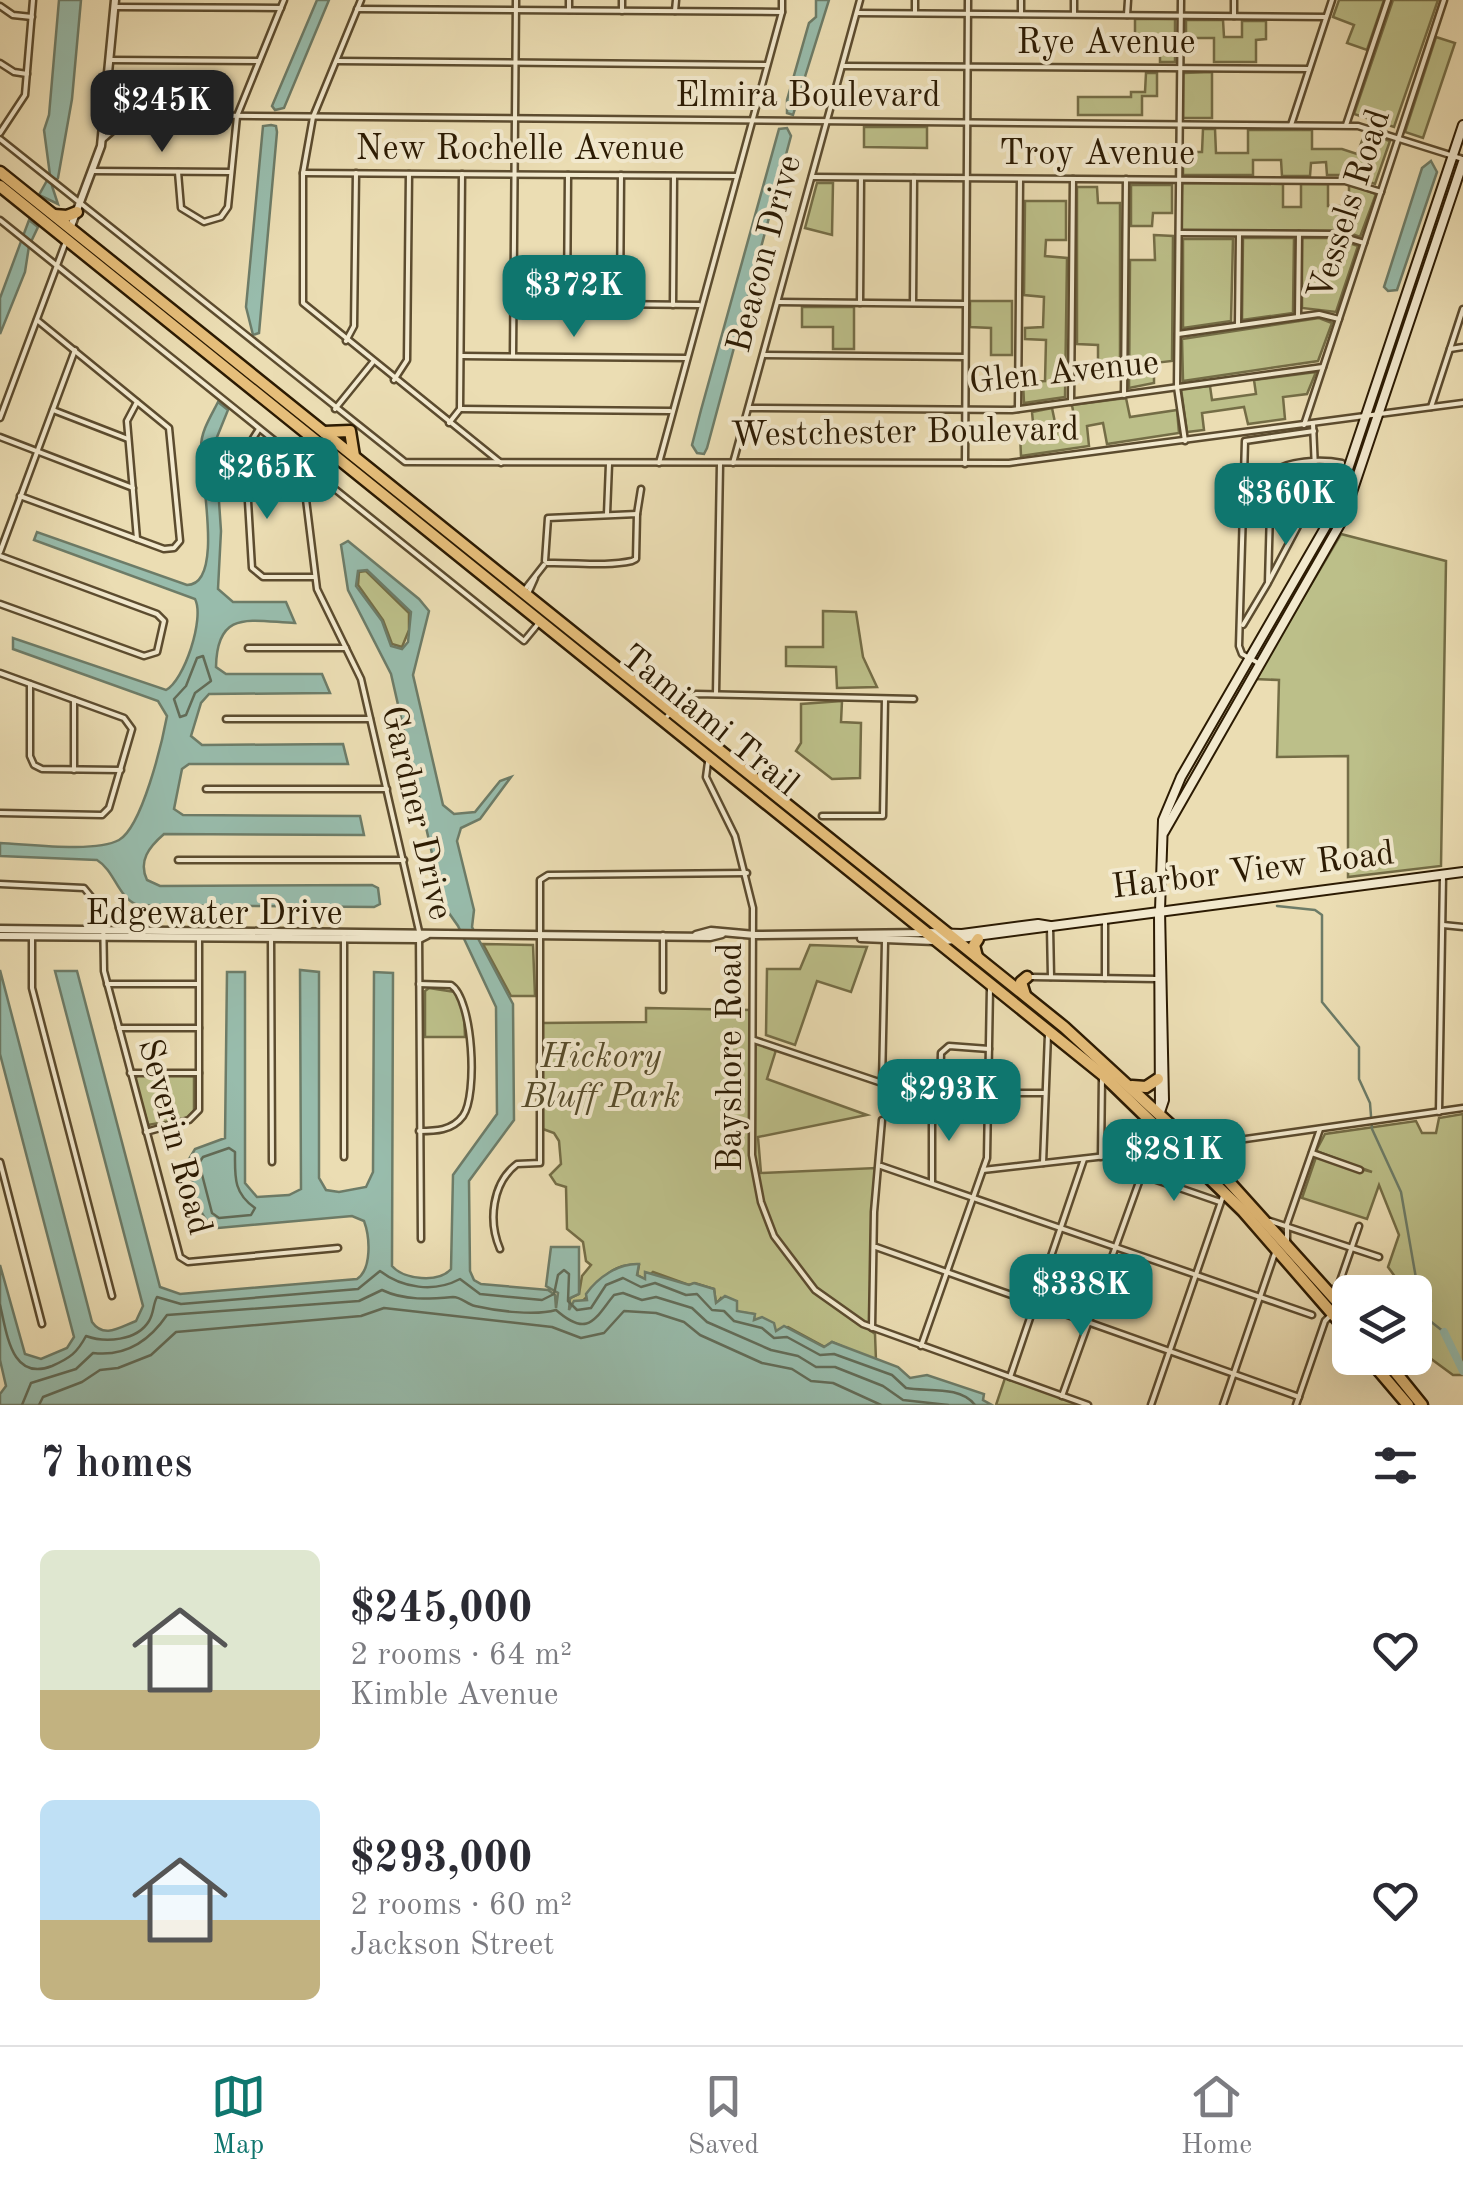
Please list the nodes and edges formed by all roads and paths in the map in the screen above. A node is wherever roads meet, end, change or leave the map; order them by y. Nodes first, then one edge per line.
1 (33, 0) edge
2 (284, 0) edge
3 (361, 0) edge
4 (410, 0) edge
5 (463, 0) edge
6 (516, 0) edge
7 (570, 0) edge
8 (622, 0) edge
9 (676, 0) edge
10 (729, 0) edge
11 (782, 0) edge
12 (860, 0) edge
13 (915, 0) edge
14 (968, 0) edge
15 (1022, 0) edge
16 (1074, 0) edge
17 (1128, 0) edge
18 (1181, 0) edge
19 (1234, 0) edge
20 (1332, 0) edge
21 (1388, 0) edge
22 (1444, 0) edge
23 (115, 3) edge
24 (0, 6) edge
25 (281, 8) junction
26 (357, 8) junction
27 (410, 9) junction
28 (463, 9) junction
29 (516, 10) junction
30 (569, 10) junction
31 (622, 11) junction
32 (676, 11) junction
33 (728, 12) junction
34 (782, 12) junction
35 (857, 13) junction
36 (915, 13) junction
37 (968, 14) junction
38 (1021, 14) junction
39 (1074, 14) junction
40 (1128, 15) junction
41 (1180, 15) junction
42 (1234, 16) junction
43 (1326, 16) junction
44 (32, 17) junction
45 (109, 60) junction
46 (259, 61) junction
47 (0, 62) edge
48 (336, 62) junction
49 (516, 63) junction
50 (767, 65) junction
51 (842, 66) junction
52 (968, 67) junction
53 (1180, 68) junction
54 (1309, 70) junction
55 (108, 72) junction
56 (27, 74) junction
57 (148, 115) junction
58 (236, 116) junction
59 (313, 117) junction
60 (515, 118) junction
61 (752, 120) junction
62 (827, 121) junction
63 (967, 122) junction
64 (1180, 124) junction
65 (1291, 125) junction
66 (1346, 126) junction
67 (1463, 126) edge
68 (0, 136) edge
69 (1398, 138) junction
70 (102, 140) junction
71 (1453, 156) junction
72 (1463, 161) edge
73 (92, 171) junction
74 (0, 172) edge
75 (178, 172) junction
76 (231, 172) junction
77 (302, 172) junction
78 (356, 173) junction
79 (409, 174) junction
80 (462, 174) junction
81 (515, 174) junction
82 (568, 175) junction
83 (621, 175) junction
84 (674, 176) junction
85 (737, 176) junction
86 (812, 177) junction
87 (861, 177) junction
88 (914, 178) junction
89 (967, 178) junction
90 (1020, 178) junction
91 (1073, 179) junction
92 (1126, 179) junction
93 (1179, 180) junction
94 (0, 186) edge
95 (1380, 192) junction
96 (78, 210) junction
97 (53, 214) junction
98 (0, 220) edge
99 (1179, 233) junction
100 (1239, 233) junction
101 (68, 234) junction
102 (1299, 234) junction
103 (83, 238) junction
104 (1364, 243) junction
105 (81, 251) junction
106 (59, 260) junction
107 (778, 302) junction
108 (860, 303) junction
109 (913, 303) junction
110 (514, 304) junction
111 (567, 304) junction
112 (620, 304) junction
113 (966, 304) junction
114 (673, 305) junction
115 (702, 305) junction
116 (1463, 309) edge
117 (1298, 317) junction
118 (1339, 319) junction
119 (37, 320) junction
120 (1238, 325) junction
121 (1178, 334) junction
122 (346, 341) junction
123 (1463, 348) edge
124 (1450, 349) junction
125 (74, 350) junction
126 (763, 355) junction
127 (460, 356) junction
128 (514, 356) junction
129 (966, 357) junction
130 (687, 358) junction
131 (372, 362) junction
132 (1323, 367) junction
133 (394, 380) junction
134 (1177, 387) junction
135 (1124, 394) junction
136 (137, 401) junction
137 (1071, 402) junction
138 (1463, 403) edge
139 (1431, 407) junction
140 (748, 408) junction
141 (335, 409) junction
142 (460, 409) junction
143 (52, 410) junction
144 (965, 410) junction
145 (1018, 410) junction
146 (672, 411) junction
147 (1380, 414) junction
148 (1368, 416) junction
149 (0, 418) edge
150 (448, 423) junction
151 (1313, 424) junction
152 (1304, 425) junction
153 (260, 428) junction
154 (352, 428) junction
155 (1314, 431) junction
156 (324, 432) junction
157 (0, 438) edge
158 (128, 438) junction
159 (1185, 442) junction
160 (336, 449) junction
161 (36, 451) junction
162 (354, 456) junction
163 (659, 462) junction
164 (1317, 462) junction
165 (501, 463) junction
166 (609, 463) junction
167 (720, 463) junction
168 (733, 463) junction
169 (1342, 463) dead end
170 (965, 464) junction
171 (316, 474) junction
172 (134, 488) junction
173 (640, 488) dead end
174 (1316, 492) junction
175 (1293, 493) dead end
176 (20, 496) junction
177 (607, 514) junction
178 (637, 514) junction
179 (136, 539) junction
180 (0, 554) edge
181 (545, 563) junction
182 (315, 577) junction
183 (1268, 583) junction
184 (524, 598) junction
185 (0, 604) edge
186 (543, 616) junction
187 (1240, 629) junction
188 (248, 648) dead end
189 (346, 648) junction
190 (1249, 658) junction
191 (1260, 664) junction
192 (0, 673) edge
193 (30, 684) junction
194 (716, 694) junction
195 (885, 699) junction
196 (914, 699) dead end
197 (74, 700) junction
198 (1223, 703) junction
199 (1234, 709) junction
200 (668, 716) junction
201 (226, 719) dead end
202 (370, 719) junction
203 (1200, 744) junction
204 (710, 757) junction
205 (74, 770) junction
206 (121, 770) junction
207 (1179, 780) junction
208 (1190, 784) junction
209 (206, 789) dead end
210 (387, 790) junction
211 (1178, 806) junction
212 (0, 813) edge
213 (822, 816) junction
214 (796, 819) junction
215 (811, 831) junction
216 (1164, 832) junction
217 (178, 860) dead end
218 (404, 860) junction
219 (1463, 872) edge
220 (746, 873) junction
221 (1443, 875) junction
222 (0, 884) edge
223 (1160, 910) junction
224 (905, 915) junction
225 (1105, 918) junction
226 (1442, 925) junction
227 (1050, 926) junction
228 (1463, 927) edge
229 (0, 932) edge
230 (904, 933) junction
231 (927, 933) junction
232 (32, 934) junction
233 (103, 935) junction
234 (199, 935) junction
235 (271, 935) junction
236 (344, 935) junction
237 (422, 935) junction
238 (662, 935) junction
239 (755, 935) junction
240 (539, 936) junction
241 (845, 936) junction
242 (953, 938) junction
243 (978, 938) junction
244 (937, 941) junction
245 (885, 942) junction
246 (977, 958) junction
247 (1027, 977) junction
248 (1051, 977) junction
249 (1105, 978) junction
250 (1005, 979) junction
251 (1157, 979) junction
252 (990, 983) junction
253 (107, 984) junction
254 (200, 984) junction
255 (419, 984) junction
256 (662, 990) dead end
257 (1025, 996) junction
258 (119, 1028) junction
259 (200, 1028) junction
260 (1050, 1031) junction
261 (1074, 1036) junction
262 (754, 1040) junction
263 (1161, 1040) junction
264 (989, 1049) junction
265 (130, 1072) junction
266 (200, 1072) junction
267 (1102, 1075) junction
268 (1158, 1079) junction
269 (1132, 1086) junction
270 (940, 1093) junction
271 (988, 1093) junction
272 (1045, 1093) junction
273 (1463, 1108) edge
274 (1160, 1112) junction
275 (1438, 1112) junction
276 (882, 1120) dead end
277 (1159, 1127) junction
278 (1320, 1129) junction
279 (419, 1130) junction
280 (146, 1132) junction
281 (1196, 1146) junction
282 (1150, 1151) junction
283 (1312, 1153) junction
284 (1101, 1157) junction
285 (344, 1158) dead end
286 (1084, 1159) junction
287 (0, 1162) edge
288 (272, 1162) dead end
289 (1044, 1163) junction
290 (880, 1166) junction
291 (983, 1170) junction
292 (1360, 1170) dead end
293 (1139, 1174) junction
294 (932, 1182) junction
295 (974, 1196) junction
296 (1223, 1197) junction
297 (1268, 1221) junction
298 (1287, 1224) junction
299 (1359, 1226) dead end
300 (1062, 1228) junction
301 (422, 1239) dead end
302 (1282, 1245) junction
303 (1114, 1246) junction
304 (876, 1247) junction
305 (338, 1248) dead end
306 (1351, 1248) junction
307 (500, 1249) dead end
308 (1379, 1258) dead end
309 (946, 1274) junction
310 (1196, 1274) junction
311 (1340, 1275) edge
312 (1312, 1287) junction
313 (1332, 1293) joint
314 (112, 1296) dead end
315 (1261, 1297) junction
316 (1035, 1304) junction
317 (1332, 1312) edge
318 (1312, 1314) dead end
319 (1332, 1315) edge
320 (1087, 1323) junction
321 (42, 1324) dead end
322 (872, 1328) junction
323 (921, 1346) junction
324 (1170, 1352) junction
325 (1234, 1374) junction
326 (1382, 1375) edge
327 (1398, 1375) edge
328 (1010, 1378) junction
329 (1062, 1396) junction
330 (1299, 1397) junction
331 (1088, 1405) edge
332 (1151, 1405) edge
333 (1223, 1405) edge
334 (1296, 1405) edge
335 (1408, 1405) edge
336 (1422, 1405) edge

1 - 44 street
2 - 25 street
3 - 26 street
4 - 27 street
5 - 28 street
6 - 29 street
7 - 30 street
8 - 31 street
9 - 32 street
10 - 33 street
11 - 34 street
12 - 35 street, Beacon Drive
13 - 36 street
14 - 37 street
15 - 38 street
16 - 39 street
17 - 40 street
18 - 41 street
19 - 42 street
20 - 43 street
21 - 66 street
22 - 69 street, Vessels Road
23 - 25 street
23 - 45 street
24 - 44 street
25 - 46 street
26 - 27 street
26 - 48 street
27 - 28 street
28 - 29 street
29 - 30 street
29 - 49 street
30 - 31 street
31 - 32 street
32 - 33 street
33 - 34 street
34 - 50 street
35 - 36 street
35 - 51 street, Beacon Drive
36 - 37 street
37 - 38 street
37 - 52 street
38 - 39 street
39 - 40 street
40 - 41 street
41 - 42 street
41 - 53 street
42 - 43 street
43 - 54 street
44 - 56 street
45 - 46 street
45 - 55 street
46 - 58 street
47 - 56 street
48 - 49 street
48 - 59 street
49 - 50 street
49 - 60 street
50 - 61 street
51 - 52 street, Rye Avenue
51 - 62 street, Beacon Drive
52 - 53 street, Rye Avenue
52 - 63 street
53 - 54 street, Rye Avenue
53 - 64 street
54 - 65 street
55 - 57 street
55 - 70 street
56 - 68 street
57 - 58 street, Elmira Boulevard
57 - 70 street, Elmira Boulevard
58 - 59 street, Elmira Boulevard
58 - 76 street
59 - 60 street, Elmira Boulevard
59 - 77 street
60 - 61 street, Elmira Boulevard
60 - 81 street
61 - 62 street, Elmira Boulevard
61 - 85 street
62 - 63 street, Elmira Boulevard
62 - 86 street, Beacon Drive
63 - 64 street, Elmira Boulevard
63 - 89 street
64 - 65 street, Elmira Boulevard
64 - 93 street
65 - 66 street, Elmira Boulevard
66 - 69 street, Elmira Boulevard
67 - 71 main road
68 - 96 street
69 - 71 street, Elmira Boulevard
69 - 95 street, Vessels Road
70 - 73 street
71 - 72 street, Elmira Boulevard
71 - 148 main road
72 - 147 main road
73 - 75 street
73 - 96 street
74 - 97 main road, Tamiami Trail
75 - 76 street
75 - 76 street
77 - 78 street, New Rochelle Avenue
77 - 122 street
78 - 79 street, New Rochelle Avenue
78 - 122 street
79 - 80 street, New Rochelle Avenue
79 - 133 street
80 - 81 street, New Rochelle Avenue
80 - 127 street
81 - 82 street, New Rochelle Avenue
81 - 110 street
82 - 83 street, New Rochelle Avenue
82 - 111 street
83 - 84 street, New Rochelle Avenue
83 - 112 street
84 - 85 street, New Rochelle Avenue
84 - 114 street
85 - 115 street
86 - 87 street, Troy Avenue
86 - 107 street, Beacon Drive
87 - 88 street, Troy Avenue
87 - 108 street
88 - 89 street, Troy Avenue
88 - 109 street
89 - 90 street, Troy Avenue
89 - 113 street
90 - 91 street, Troy Avenue
90 - 145 street
91 - 92 street, Troy Avenue
91 - 137 street
92 - 93 street, Troy Avenue
92 - 135 street
93 - 95 street, Troy Avenue
93 - 99 street
94 - 101 main road, Tamiami Trail
95 - 104 street, Vessels Road
96 - 97 main road
96 - 101 street
96 - 103 main road
96 - 141 street
97 - 101 main road, Tamiami Trail
98 - 106 street
99 - 100 street
99 - 121 street
100 - 102 street
100 - 120 street
101 - 103 main road, Tamiami Trail
101 - 105 main road, Tamiami Trail
101 - 106 street
102 - 104 street
102 - 117 street
103 - 156 main road, Tamiami Trail
104 - 118 street, Vessels Road
105 - 106 main road
105 - 160 main road, Tamiami Trail
106 - 119 street
106 - 153 street
107 - 108 street
107 - 126 street, Beacon Drive
108 - 109 street
109 - 113 street
110 - 111 street
110 - 128 street
111 - 112 street
112 - 114 street
113 - 129 street
114 - 115 street
115 - 130 street
116 - 124 street
117 - 118 street
117 - 120 street
118 - 132 street, Vessels Road
119 - 125 street
119 - 149 street
120 - 121 street
121 - 134 street
122 - 131 street
123 - 124 street
124 - 139 street
125 - 136 street
125 - 143 street
126 - 129 street
126 - 140 street, Beacon Drive
127 - 128 street
127 - 142 street
128 - 130 street
129 - 144 street
130 - 146 street
131 - 133 street
131 - 141 street
132 - 134 street, Glen Avenue
132 - 152 street, Vessels Road
133 - 150 street
134 - 135 street, Glen Avenue
134 - 159 street
135 - 137 street, Glen Avenue
136 - 158 street
136 - 179 street
137 - 145 street, Glen Avenue
138 - 139 street, Westchester Boulevard
139 - 147 street, Westchester Boulevard
140 - 144 street, Glen Avenue
140 - 168 street, Beacon Drive
141 - 154 street
142 - 146 street
142 - 150 street
143 - 158 street
143 - 161 street
144 - 145 street, Glen Avenue
144 - 170 street
146 - 163 street
147 - 148 street, Westchester Boulevard
147 - 191 main road
148 - 151 street, Westchester Boulevard
148 - 190 main road
150 - 165 street
151 - 152 street, Westchester Boulevard
151 - 155 street
152 - 159 street, Westchester Boulevard
153 - 171 street
153 - 182 street
154 - 156 main road
154 - 160 street, Gardner Drive
154 - 162 main road
154 - 165 street, Westchester Boulevard
155 - 164 street
155 - 187 street
156 - 160 main road, Tamiami Trail
157 - 161 street
158 - 172 street
159 - 170 street, Westchester Boulevard
160 - 162 main road, Tamiami Trail
160 - 171 street, Gardner Drive
160 - 184 main road, Tamiami Trail
161 - 172 street
161 - 176 street
162 - 184 main road, Tamiami Trail
163 - 166 street, Westchester Boulevard
163 - 167 street, Westchester Boulevard
164 - 169 street
164 - 174 street
164 - 183 street
165 - 166 street, Westchester Boulevard
166 - 177 street
167 - 168 street, Westchester Boulevard
167 - 194 street
168 - 170 street, Westchester Boulevard
171 - 182 street, Gardner Drive
171 - 186 street
172 - 179 street
173 - 178 street
174 - 175 street
174 - 183 street
176 - 179 street
176 - 180 street
177 - 178 street
177 - 181 street
178 - 181 street
180 - 185 street
181 - 184 street
182 - 189 street, Gardner Drive
183 - 187 street
184 - 186 main road, Tamiami Trail
186 - 200 main road, Tamiami Trail
186 - 200 main road, Tamiami Trail
187 - 190 street
188 - 189 street
189 - 202 street, Gardner Drive
190 - 191 street
190 - 198 main road
191 - 199 main road
192 - 193 street
193 - 197 street
193 - 205 street
194 - 195 street
194 - 200 street
195 - 196 street
195 - 213 street
197 - 205 street
197 - 206 street
198 - 199 main road
198 - 203 main road
199 - 208 main road
200 - 204 main road, Tamiami Trail
200 - 214 main road, Tamiami Trail
201 - 202 street
202 - 210 street, Gardner Drive
203 - 207 main road
203 - 208 main road
204 - 214 main road, Tamiami Trail
204 - 220 street, Bayshore Road
205 - 206 street
206 - 212 street
207 - 211 main road
207 - 216 main road
208 - 211 main road
209 - 210 street
210 - 218 street, Gardner Drive
211 - 216 main road
213 - 214 main road
213 - 215 main road
214 - 215 main road, Tamiami Trail
215 - 224 main road, Tamiami Trail
215 - 242 main road, Tamiami Trail
216 - 223 main road
217 - 218 street
218 - 237 street, Gardner Drive
219 - 221 main road, Harbor View Road
220 - 239 street, Bayshore Road
220 - 240 street
221 - 223 main road, Harbor View Road
221 - 226 street
222 - 233 street, Severin Road
223 - 225 main road, Harbor View Road
223 - 251 main road
223 - 263 main road
224 - 230 main road
224 - 231 main road, Tamiami Trail
225 - 227 main road, Harbor View Road
225 - 249 street
226 - 228 street
226 - 275 street
227 - 242 main road, Harbor View Road
227 - 243 main road, Harbor View Road
227 - 248 street
229 - 232 street, Edgewater Drive
230 - 231 street, Edgewater Drive
230 - 241 street, Edgewater Drive
231 - 242 main road, Harbor View Road
231 - 244 main road, Tamiami Trail
232 - 233 street, Edgewater Drive
232 - 314 street
233 - 234 street, Edgewater Drive
233 - 253 street, Severin Road
234 - 235 street, Edgewater Drive
234 - 254 street
235 - 236 street, Edgewater Drive
235 - 288 street
236 - 237 street, Edgewater Drive
236 - 285 street
237 - 240 street, Edgewater Drive
237 - 255 street, Gardner Drive
238 - 239 street, Edgewater Drive
238 - 240 street, Edgewater Drive
238 - 256 street
239 - 241 street, Edgewater Drive
239 - 262 street, Bayshore Road
240 - 307 street
241 - 245 street, Edgewater Drive
242 - 243 main road, Harbor View Road
242 - 244 main road, Harbor View Road
242 - 246 main road, Tamiami Trail
243 - 246 main road
244 - 245 street, Edgewater Drive
244 - 252 main road, Tamiami Trail
245 - 262 street
246 - 250 main road, Tamiami Trail
247 - 248 street
247 - 250 street
247 - 257 main road
248 - 249 street
249 - 251 street
250 - 257 main road, Tamiami Trail
251 - 263 main road
252 - 260 main road, Tamiami Trail
252 - 264 street
253 - 254 street
253 - 258 street, Severin Road
254 - 259 street
255 - 279 street, Gardner Drive
255 - 279 street
257 - 261 main road, Tamiami Trail
258 - 259 street
258 - 265 street, Severin Road
259 - 266 street
260 - 261 main road
260 - 267 main road, Tamiami Trail
260 - 272 street
261 - 269 main road, Tamiami Trail
262 - 322 street, Bayshore Road
263 - 268 main road
263 - 274 main road
264 - 270 street
264 - 271 street
265 - 266 street
265 - 280 street, Severin Road
266 - 280 street
267 - 277 main road, Tamiami Trail
267 - 284 street
268 - 269 main road
268 - 274 main road
269 - 274 main road, Tamiami Trail
270 - 271 street
270 - 294 street
271 - 272 street
271 - 291 street
272 - 289 street
273 - 275 street
274 - 277 main road
274 - 281 main road, Tamiami Trail
275 - 278 street
276 - 290 street
277 - 282 street
277 - 296 main road, Tamiami Trail
278 - 281 street
278 - 283 street
279 - 301 street, Gardner Drive
280 - 305 street, Severin Road
281 - 297 main road, Tamiami Trail
282 - 284 street
282 - 293 street
283 - 292 street
283 - 298 street
284 - 286 street
286 - 289 street
286 - 300 street
287 - 321 street
289 - 291 street
290 - 294 street
290 - 304 street
291 - 295 street
293 - 296 street
293 - 303 street
294 - 295 street
295 - 300 street
295 - 309 street
296 - 302 main road, Tamiami Trail
296 - 310 street
297 - 298 street
297 - 302 main road, Tamiami Trail
298 - 302 street
298 - 306 street
299 - 306 street
300 - 303 street
300 - 316 street
302 - 312 main road, Tamiami Trail
302 - 313 main road, Tamiami Trail
302 - 315 street
303 - 310 street
303 - 320 street
304 - 309 street
304 - 322 street
306 - 308 street
306 - 311 street
309 - 316 street
309 - 323 street
310 - 315 street
310 - 324 street
312 - 313 main road
312 - 317 main road, Tamiami Trail
315 - 318 street
315 - 325 street
316 - 320 street
316 - 328 street
319 - 330 street
320 - 324 street
320 - 329 street
322 - 323 street, Bayshore Road
323 - 328 street, Bayshore Road
324 - 325 street
324 - 332 street
325 - 330 street
325 - 333 street
326 - 335 main road
327 - 336 main road
328 - 329 street, Bayshore Road
329 - 331 street, Bayshore Road
330 - 334 street

